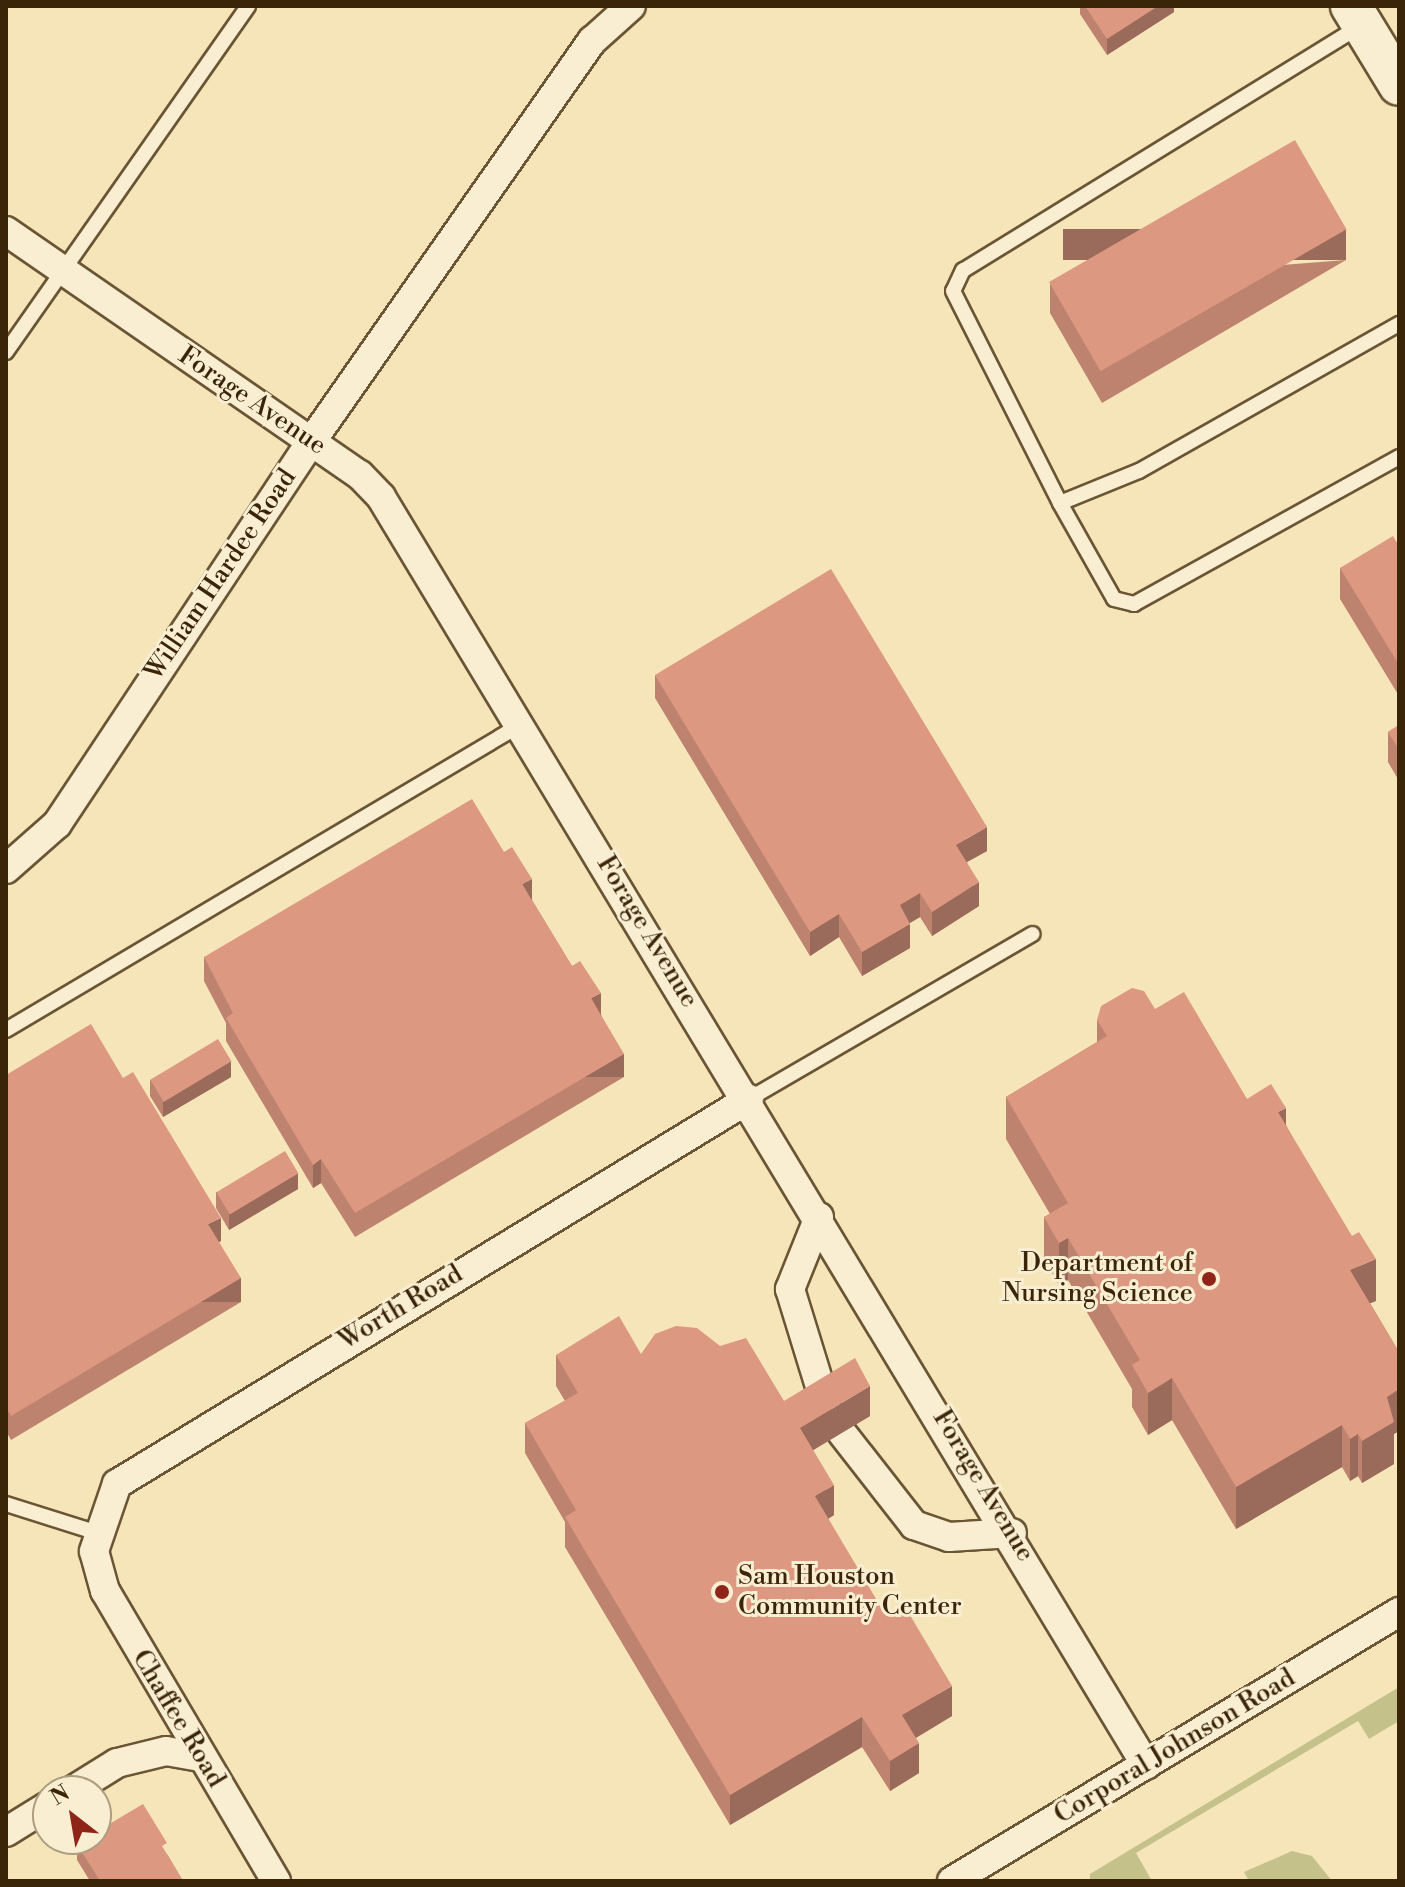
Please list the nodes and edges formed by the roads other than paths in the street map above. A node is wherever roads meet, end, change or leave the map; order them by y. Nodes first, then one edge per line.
1 (248, 6) edge
2 (631, 6) edge
3 (1357, 15) edge
4 (1399, 85) edge
5 (6, 231) edge
6 (63, 271) junction
7 (1399, 324) edge
8 (6, 352) edge
9 (311, 442) junction
10 (1399, 457) edge
11 (1060, 503) junction
12 (520, 725) junction
13 (6, 869) edge
14 (1033, 934) dead end
15 (6, 1030) edge
16 (749, 1099) junction
17 (819, 1217) junction
18 (826, 1406) edge
19 (842, 1433) edge
20 (6, 1504) edge
21 (1012, 1533) junction
22 (96, 1542) junction
23 (1399, 1612) edge
24 (201, 1757) junction
25 (1146, 1765) junction
26 (98, 1775) edge
27 (32, 1816) edge
28 (6, 1832) edge
29 (276, 1881) edge
30 (952, 1881) edge

1 - 6 lane
2 - 9 street, William Hardee Road
3 - 4 street
3 - 11 lane
5 - 6 street, Forage Avenue
6 - 8 lane
6 - 9 street, Forage Avenue
7 - 11 lane
9 - 12 street, Forage Avenue
9 - 13 street, William Hardee Road
10 - 11 lane
12 - 15 lane
12 - 16 street, Forage Avenue
14 - 16 lane
16 - 17 street, Forage Avenue
16 - 22 street, Worth Road
17 - 18 street
17 - 21 street, Forage Avenue
19 - 21 street
20 - 22 lane
21 - 25 street, Forage Avenue
22 - 24 street, Chaffee Road
23 - 25 street, Corporal Johnson Road
24 - 26 street
24 - 29 street, Chaffee Road
25 - 30 street, Corporal Johnson Road
27 - 28 street

